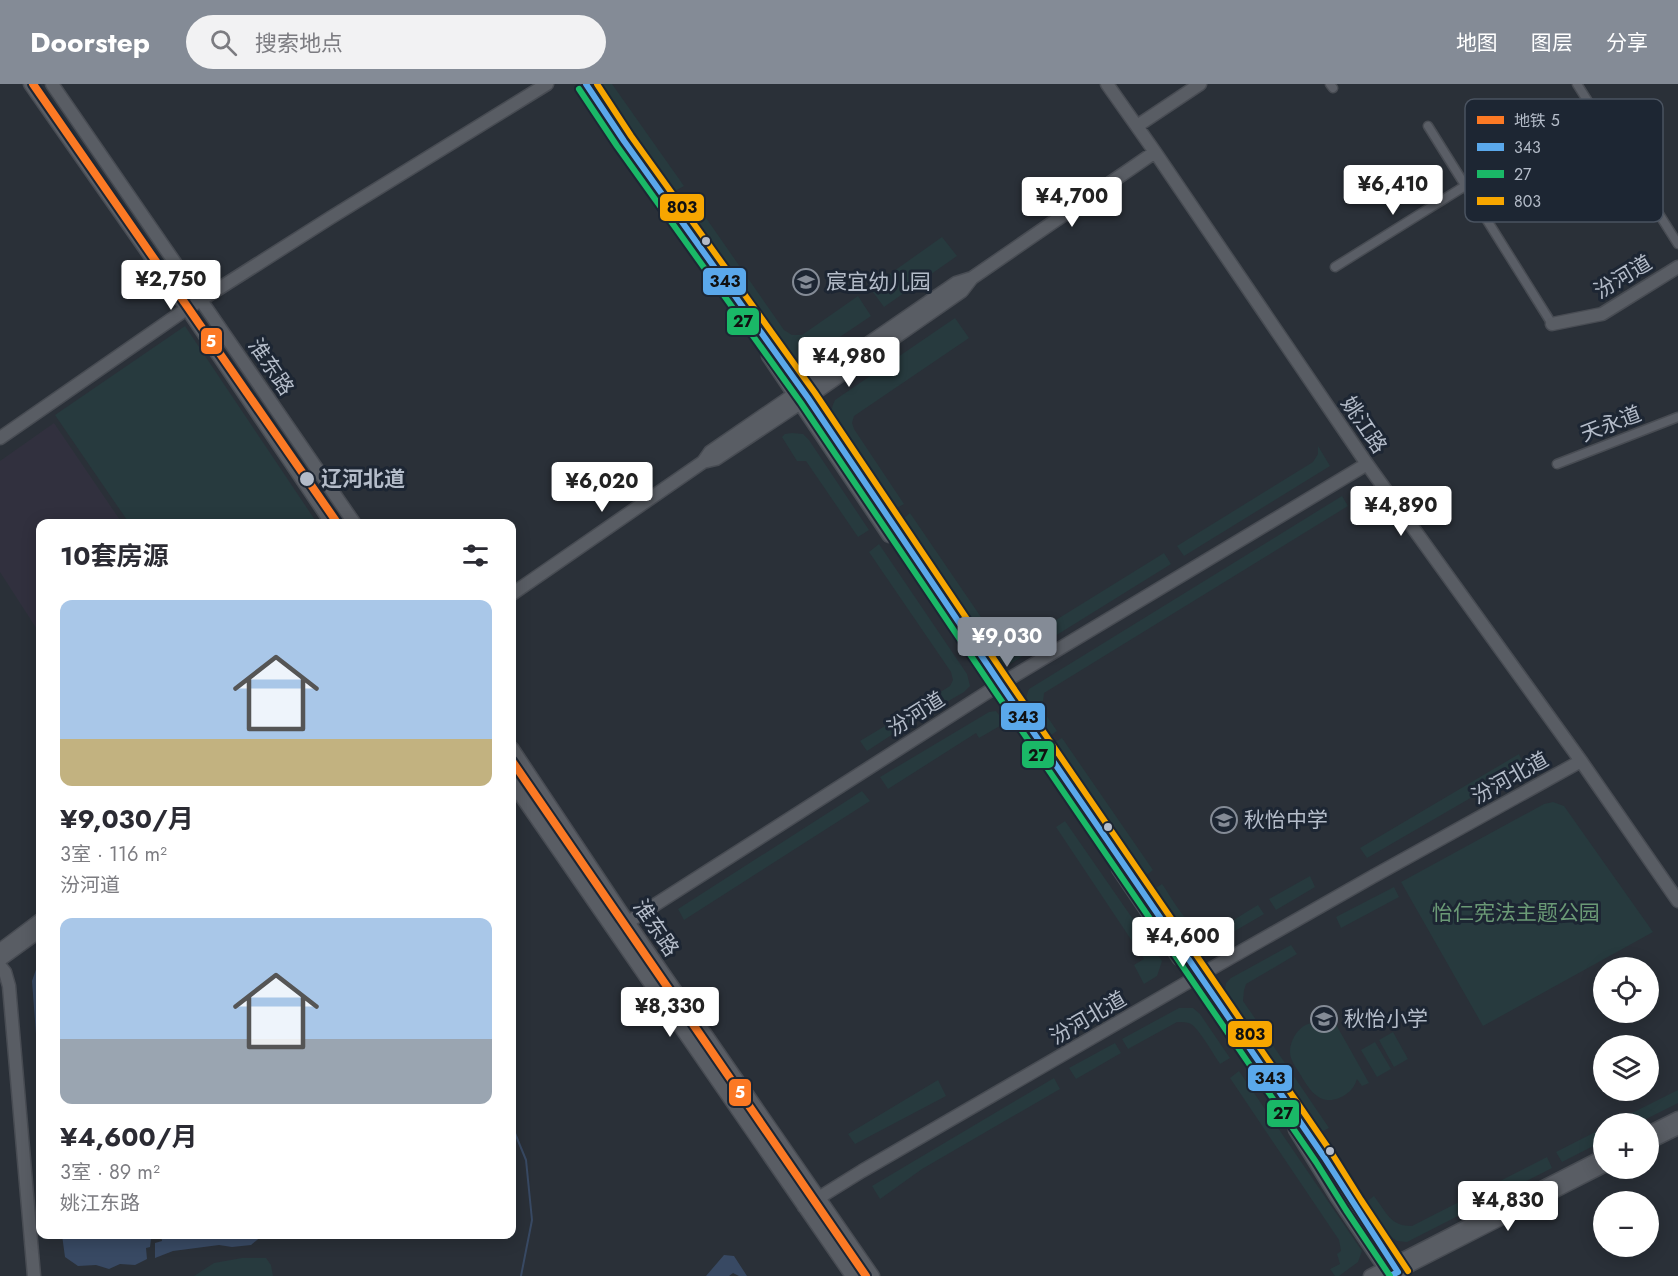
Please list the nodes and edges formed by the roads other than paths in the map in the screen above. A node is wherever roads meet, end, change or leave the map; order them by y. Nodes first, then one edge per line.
1 (30, 84) edge
2 (52, 84) edge
3 (548, 84) edge
4 (579, 84) edge
5 (586, 84) edge
6 (1107, 84) edge
7 (1200, 84) edge
8 (1577, 84) edge
9 (1587, 99) edge
10 (1137, 126) junction
11 (1428, 126) dead end
12 (1155, 152) junction
13 (1465, 184) edge
14 (1465, 187) edge
15 (1663, 219) edge
16 (1488, 222) edge
17 (1678, 243) edge
18 (1335, 267) dead end
19 (1678, 267) edge
20 (202, 300) junction
21 (187, 309) junction
22 (1552, 324) joint
23 (800, 396) junction
24 (1678, 417) edge
25 (0, 438) edge
26 (1367, 464) junction
27 (1557, 464) dead end
28 (329, 519) edge
29 (352, 519) edge
30 (516, 591) edge
31 (998, 687) junction
32 (516, 754) edge
33 (1581, 761) junction
34 (516, 789) edge
35 (1678, 901) edge
36 (627, 922) junction
37 (36, 923) edge
38 (614, 931) junction
39 (36, 934) edge
40 (0, 950) edge
41 (0, 960) edge
42 (0, 966) edge
43 (1197, 977) junction
44 (0, 980) edge
45 (1678, 1118) edge
46 (1659, 1128) edge
47 (1678, 1128) edge
48 (1659, 1138) edge
49 (1593, 1162) edge
50 (1593, 1172) edge
51 (819, 1198) junction
52 (804, 1207) junction
53 (1392, 1273) edge
54 (29, 1276) edge
55 (34, 1276) edge
56 (852, 1276) edge
57 (873, 1276) edge
58 (1370, 1276) edge

1 - 21 main road, 淮东路
2 - 20 main road, 淮东路
3 - 20 main road
4 - 23 main road
5 - 23 main road
6 - 10 main road, 姚江路
7 - 10 main road
8 - 9 street
10 - 12 main road, 姚江路
11 - 13 street
12 - 23 main road
12 - 26 main road, 姚江路
14 - 18 street
15 - 17 street
16 - 22 street
19 - 22 main road, 汾河道
20 - 21 main road
20 - 29 main road, 淮东路
21 - 25 main road
21 - 28 main road, 淮东路
23 - 30 main road
23 - 31 main road
24 - 27 street, 天永道
26 - 31 main road, 汾河道
26 - 33 main road, 姚江路
31 - 36 main road, 汾河道
31 - 43 main road
32 - 36 main road, 淮东路
33 - 35 main road, 姚江路
33 - 43 main road, 汾河北道
34 - 38 main road, 淮东路
36 - 38 main road, 汾河道
36 - 51 main road, 淮东路
37 - 40 main road
38 - 52 main road, 淮东路
39 - 41 main road
42 - 55 main road
43 - 51 main road, 汾河北道
43 - 53 main road
44 - 54 main road
45 - 46 main road
47 - 48 main road
49 - 53 main road
50 - 53 main road
51 - 52 main road, 汾河北道
51 - 57 main road, 淮东路
52 - 56 main road, 淮东路
53 - 58 main road

